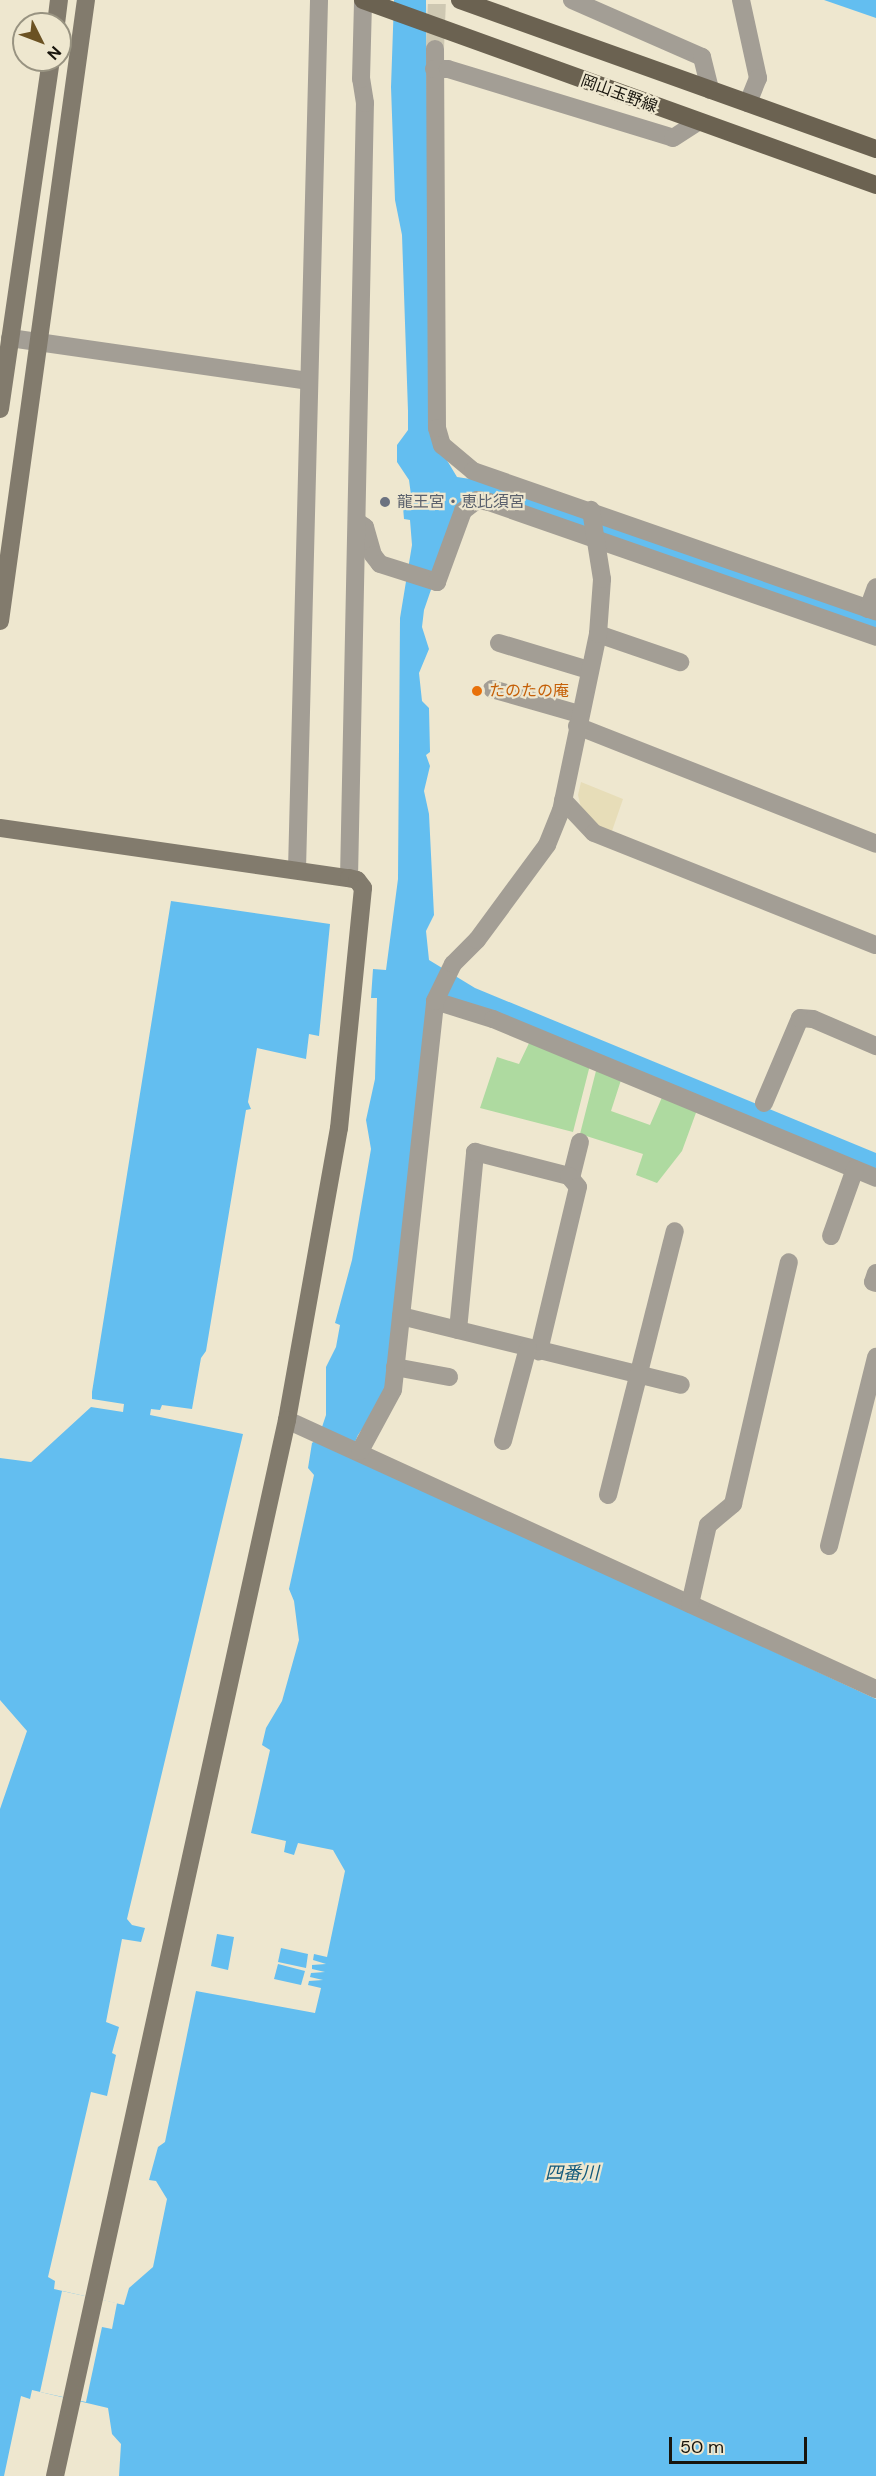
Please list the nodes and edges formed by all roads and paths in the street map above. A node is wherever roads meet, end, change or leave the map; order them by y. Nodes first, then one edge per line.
1 (86, 0) edge
2 (319, 0) edge
3 (363, 0) edge
4 (460, 0) edge
5 (572, 0) edge
6 (741, 0) edge
7 (435, 49) tunnel mouth
8 (434, 69) junction
9 (49, 72) edge
10 (710, 90) junction
11 (748, 103) junction
12 (698, 122) junction
13 (876, 150) edge
14 (876, 184) edge
15 (10, 338) junction
16 (40, 343) junction
17 (308, 381) junction
18 (0, 410) edge
19 (358, 521) junction
20 (594, 525) junction
21 (876, 587) edge
22 (872, 610) edge
23 (0, 621) edge
24 (598, 634) junction
25 (876, 637) edge
26 (499, 643) dead end
27 (680, 662) dead end
28 (589, 670) junction
29 (492, 689) dead end
30 (578, 720) junction
31 (563, 800) junction
32 (0, 828) edge
33 (876, 844) edge
34 (297, 870) junction
35 (349, 878) junction
36 (876, 945) edge
37 (436, 999) junction
38 (876, 1046) edge
39 (764, 1103) dead end
40 (580, 1142) dead end
41 (855, 1169) junction
42 (571, 1178) junction
43 (876, 1178) edge
44 (675, 1231) dead end
45 (831, 1236) dead end
46 (789, 1262) dead end
47 (876, 1273) edge
48 (876, 1283) edge
49 (401, 1316) junction
50 (458, 1330) junction
51 (534, 1349) junction
52 (876, 1357) edge
53 (396, 1367) junction
54 (638, 1376) junction
55 (449, 1377) dead end
56 (874, 1377) edge
57 (681, 1386) dead end
58 (287, 1420) junction
59 (504, 1441) dead end
60 (358, 1450) junction
61 (608, 1495) dead end
62 (828, 1546) dead end
63 (690, 1604) junction
64 (876, 1689) edge
65 (55, 2476) edge

1 - 16 street
2 - 17 street
3 - 12 main road, 岡山玉野線
3 - 19 street
4 - 10 main road
5 - 10 street
6 - 11 street
7 - 8 street
8 - 12 street
8 - 20 street
9 - 15 street
10 - 11 main road
11 - 13 main road
12 - 14 main road, 岡山玉野線
15 - 16 street
15 - 18 street
16 - 17 street
16 - 23 street
17 - 34 street
19 - 20 street
19 - 35 street
20 - 22 street
20 - 24 street
20 - 25 street
21 - 22 street
24 - 27 street
24 - 28 street
26 - 28 street
28 - 30 street
29 - 30 street
30 - 31 street
30 - 33 street
31 - 36 street
31 - 37 street
32 - 34 street
34 - 35 street
35 - 58 street
37 - 41 street
37 - 49 street
38 - 39 street
40 - 42 street
41 - 43 street
41 - 45 street
42 - 50 street
42 - 51 street
44 - 54 street
46 - 63 street
47 - 48 street
49 - 50 street
49 - 53 street
50 - 51 street
51 - 54 street
51 - 59 street
52 - 56 street
53 - 55 street
53 - 60 street
54 - 57 street
54 - 61 street
56 - 62 street
58 - 60 street
58 - 65 street
60 - 63 street
63 - 64 street

